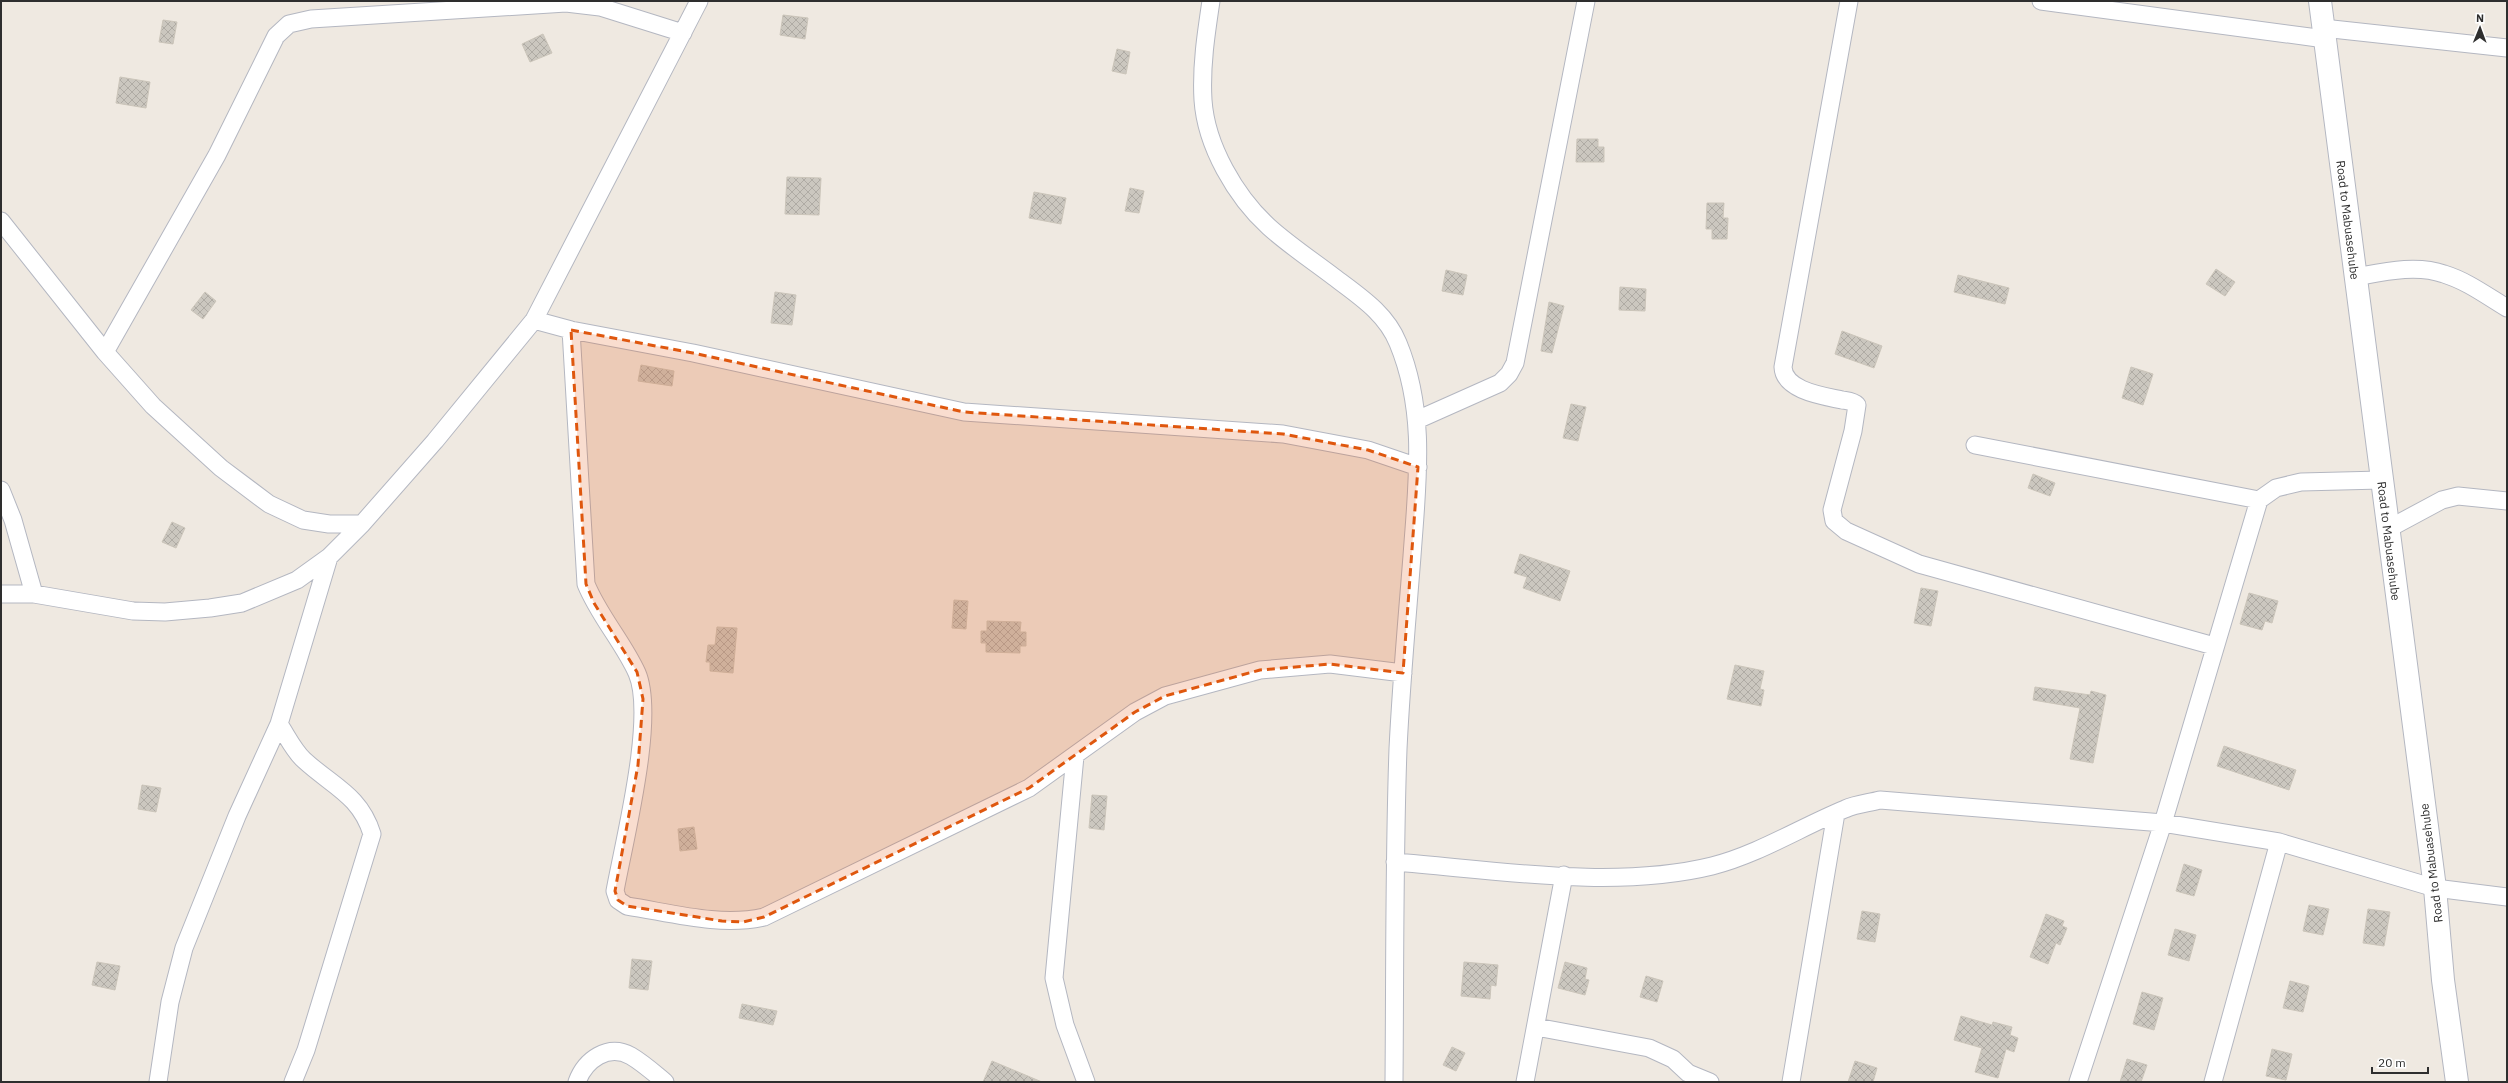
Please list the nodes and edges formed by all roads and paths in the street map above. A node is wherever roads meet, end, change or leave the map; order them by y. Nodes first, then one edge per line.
1 (699, 1) edge
2 (1211, 1) edge
3 (1586, 1) edge
4 (1849, 1) edge
5 (2041, 1) edge
6 (2320, 1) edge
7 (682, 33) junction
8 (2324, 34) junction
9 (2507, 48) edge
10 (1, 221) edge
11 (2355, 278) junction
12 (2507, 308) edge
13 (534, 320) junction
14 (571, 330) junction
15 (104, 352) junction
16 (1417, 420) junction
17 (1975, 445) dead end
18 (1418, 467) junction
19 (2381, 480) junction
20 (1, 490) edge
21 (2259, 500) junction
22 (2507, 501) edge
23 (362, 524) junction
24 (2388, 530) junction
25 (329, 557) junction
26 (1, 594) edge
27 (34, 594) junction
28 (2214, 646) junction
29 (1403, 674) junction
30 (279, 724) junction
31 (1075, 756) junction
32 (1836, 813) junction
33 (2163, 823) junction
34 (2279, 842) junction
35 (1395, 862) junction
36 (1564, 875) junction
37 (2435, 888) junction
38 (2507, 897) edge
39 (1536, 1027) junction
40 (158, 1082) edge
41 (293, 1082) edge
42 (578, 1082) edge
43 (665, 1082) edge
44 (1086, 1082) edge
45 (1394, 1082) edge
46 (1526, 1082) edge
47 (1710, 1082) edge
48 (1791, 1082) edge
49 (2078, 1082) edge
50 (2213, 1082) edge
51 (2456, 1082) edge

1 - 7 street
2 - 16 street
3 - 16 street
4 - 28 street
5 - 8 street
6 - 8 main road, Road to Mabuasehube
7 - 13 street
7 - 15 street
8 - 9 street
8 - 11 main road, Road to Mabuasehube
10 - 15 street
11 - 12 street
11 - 19 main road, Road to Mabuasehube
13 - 14 street
13 - 23 street
14 - 18 street
14 - 31 street
15 - 23 street
16 - 18 street
17 - 21 street
18 - 29 street
19 - 21 street
19 - 24 main road, Road to Mabuasehube
20 - 27 street
21 - 28 street
22 - 24 street
23 - 25 street
24 - 37 main road, Road to Mabuasehube
25 - 27 street
25 - 30 street
26 - 27 street
28 - 33 street
29 - 31 street
29 - 35 street
30 - 40 street
30 - 41 street
31 - 44 street
32 - 33 street
32 - 36 street
32 - 48 street
33 - 34 street
33 - 49 street
34 - 37 street
34 - 50 street
35 - 36 street
35 - 45 street
36 - 39 street
37 - 38 street
37 - 51 main road, Road to Mabuasehube
39 - 46 street
39 - 47 street
42 - 43 street

